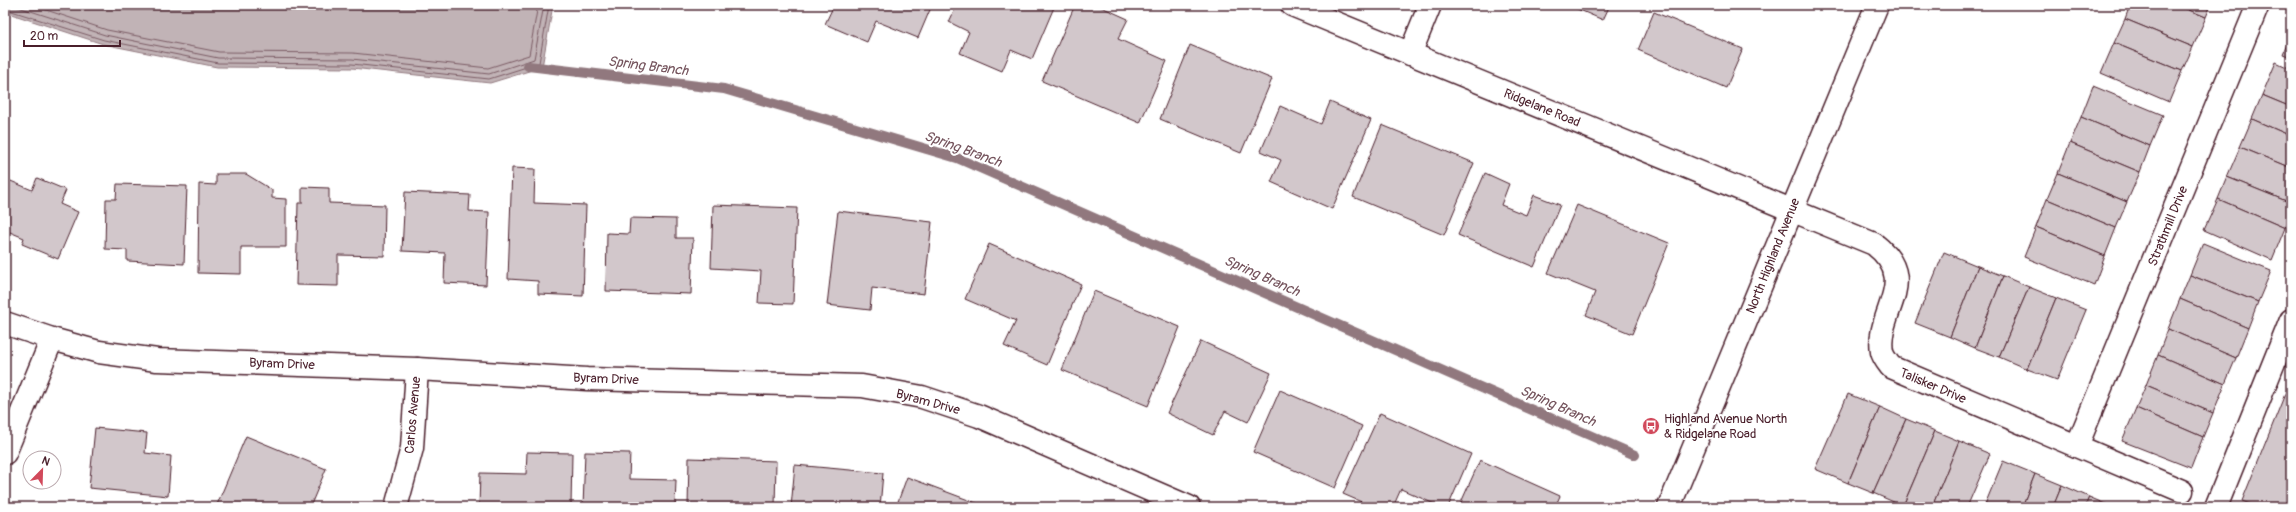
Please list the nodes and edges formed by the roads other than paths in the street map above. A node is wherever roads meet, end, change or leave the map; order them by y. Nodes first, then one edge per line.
1 (1292, 5) edge
2 (1430, 5) edge
3 (1877, 5) edge
4 (2258, 5) edge
5 (1410, 54) junction
6 (1792, 210) junction
7 (2291, 320) edge
8 (5, 323) edge
9 (52, 339) junction
10 (417, 369) junction
11 (2077, 446) junction
12 (5, 453) edge
13 (2182, 491) dead end
14 (396, 507) edge
15 (1189, 507) edge
16 (1669, 507) edge
17 (2216, 507) edge

1 - 5 street, Ridgelane Road
2 - 5 street
3 - 6 street, North Highland Avenue
4 - 11 street, Strathmill Drive
5 - 6 street, Ridgelane Road
6 - 11 street, Talisker Drive
6 - 16 street, North Highland Avenue
7 - 17 street
8 - 9 street, Byram Drive
9 - 10 street, Byram Drive
9 - 12 street
10 - 14 street, Carlos Avenue
10 - 15 street, Byram Drive
11 - 13 street, Talisker Drive

